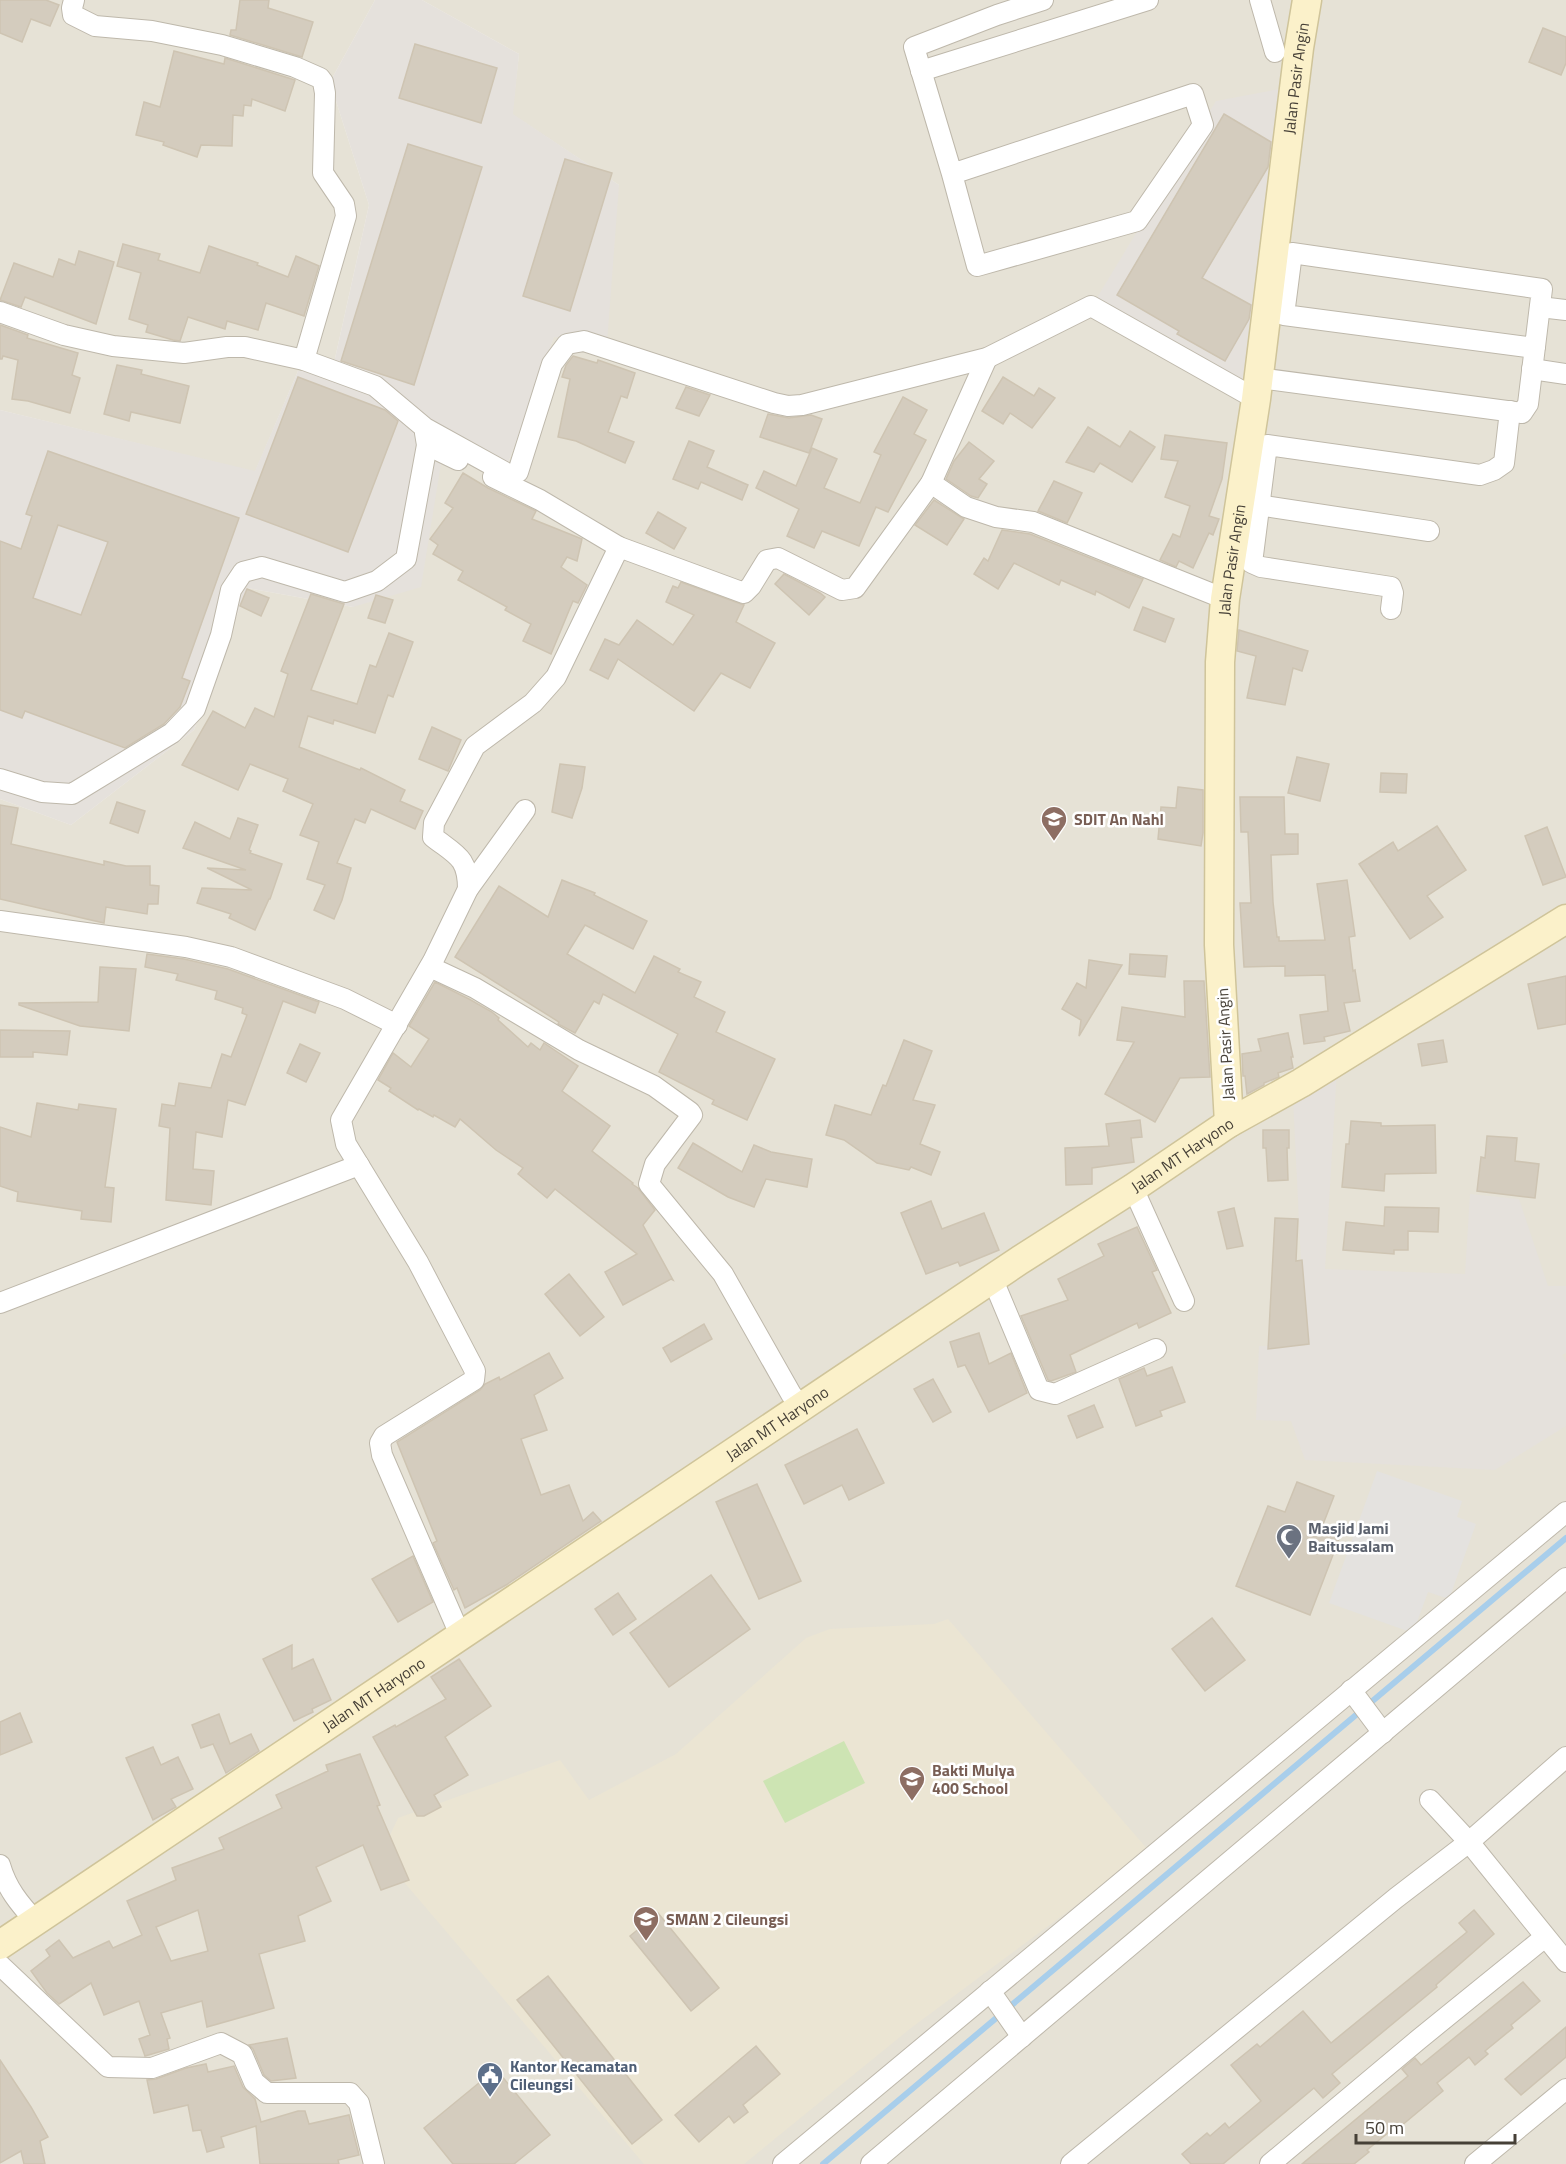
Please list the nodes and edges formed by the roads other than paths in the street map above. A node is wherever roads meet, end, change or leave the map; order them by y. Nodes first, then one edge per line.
1 (74, 0) edge
2 (1043, 0) edge
3 (1145, 0) edge
4 (1260, 0) edge
5 (1307, 0) edge
6 (1275, 52) dead end
7 (921, 71) junction
8 (952, 174) junction
9 (1540, 307) junction
10 (1566, 310) edge
11 (0, 312) edge
12 (1535, 348) junction
13 (987, 358) junction
14 (304, 360) junction
15 (1533, 369) junction
16 (1566, 374) edge
17 (1257, 388) junction
18 (1510, 411) junction
19 (426, 436) junction
20 (931, 483) junction
21 (1258, 505) junction
22 (1429, 531) dead end
23 (619, 547) junction
24 (1225, 599) junction
25 (1391, 609) dead end
26 (0, 779) edge
27 (525, 810) dead end
28 (468, 889) junction
29 (1566, 919) edge
30 (0, 921) edge
31 (430, 967) junction
32 (397, 1025) junction
33 (1229, 1123) junction
34 (358, 1165) junction
35 (1133, 1188) junction
36 (993, 1280) junction
37 (1184, 1301) dead end
38 (0, 1303) edge
39 (1156, 1349) dead end
40 (802, 1409) junction
41 (1566, 1512) edge
42 (1566, 1578) edge
43 (461, 1636) junction
44 (1354, 1695) junction
45 (1378, 1726) junction
46 (1566, 1757) edge
47 (1430, 1800) dead end
48 (1469, 1842) junction
49 (0, 1865) edge
50 (35, 1921) junction
51 (1545, 1937) junction
52 (0, 1945) edge
53 (1566, 1962) edge
54 (0, 1965) edge
55 (991, 1993) junction
56 (1018, 2030) junction
57 (1566, 2089) edge
58 (374, 2164) edge
59 (783, 2164) edge
60 (871, 2164) edge
61 (1071, 2164) edge
62 (1270, 2164) edge
63 (1475, 2164) edge

1 - 14 street
2 - 7 street
3 - 7 street
4 - 6 street
5 - 17 main road, Jalan Pasir Angin
7 - 8 street
8 - 8 street
9 - 10 street
9 - 12 street
9 - 12 street
11 - 14 street
12 - 15 street
13 - 17 street
13 - 19 street
13 - 20 street
14 - 19 street
15 - 16 street
15 - 18 street
17 - 18 street
17 - 24 main road, Jalan Pasir Angin
18 - 21 street
19 - 23 street
19 - 26 street
20 - 23 street
20 - 24 street
21 - 22 street
21 - 25 street
23 - 28 street
24 - 33 main road, Jalan Pasir Angin
27 - 28 street
28 - 31 street
29 - 33 main road, Jalan MT Haryono
30 - 32 street
31 - 32 street
31 - 40 street
32 - 34 street
33 - 35 main road, Jalan MT Haryono
34 - 38 street
34 - 43 street
35 - 36 main road, Jalan MT Haryono
35 - 37 street
36 - 39 street
36 - 40 main road, Jalan MT Haryono
40 - 43 main road, Jalan MT Haryono
41 - 44 street
42 - 45 street
43 - 50 main road, Jalan MT Haryono
44 - 45 street
44 - 55 street
45 - 56 street
46 - 48 street
47 - 48 street
48 - 51 street
48 - 61 street
49 - 50 street
50 - 52 main road, Jalan MT Haryono
51 - 53 street
51 - 62 street
54 - 58 street
55 - 56 street
55 - 59 street
56 - 60 street
57 - 63 street

